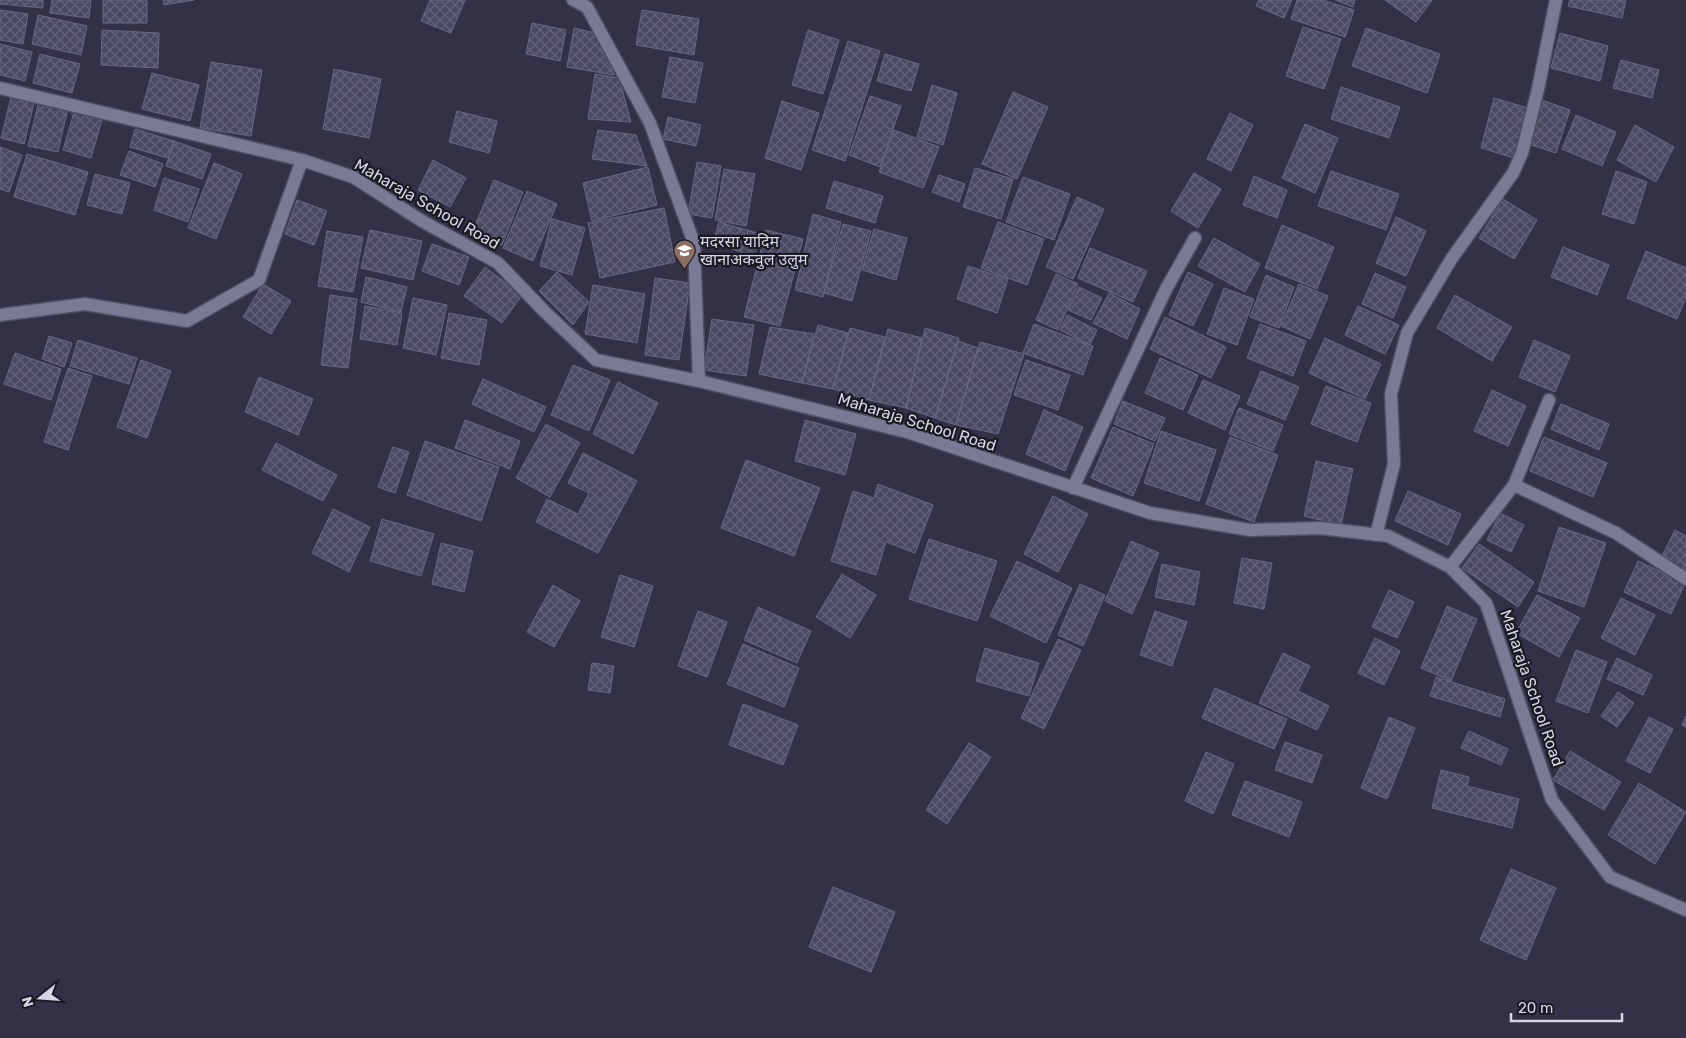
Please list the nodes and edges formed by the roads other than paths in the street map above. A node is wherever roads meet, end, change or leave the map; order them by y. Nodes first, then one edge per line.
1 (573, 0) edge
2 (1556, 0) edge
3 (0, 88) edge
4 (302, 160) junction
5 (1195, 238) dead end
6 (0, 314) edge
7 (699, 381) junction
8 (1549, 400) dead end
9 (1514, 485) junction
10 (1073, 488) junction
11 (1376, 535) junction
12 (1450, 566) junction
13 (1686, 579) edge
14 (1686, 910) edge

1 - 7 street
2 - 11 street
3 - 4 street, Maharaja School Road
4 - 6 street
4 - 7 street, Maharaja School Road
5 - 10 street
7 - 10 street, Maharaja School Road
8 - 9 street
9 - 12 street
9 - 13 street
10 - 11 street, Maharaja School Road
11 - 12 street, Maharaja School Road
12 - 14 street, Maharaja School Road

